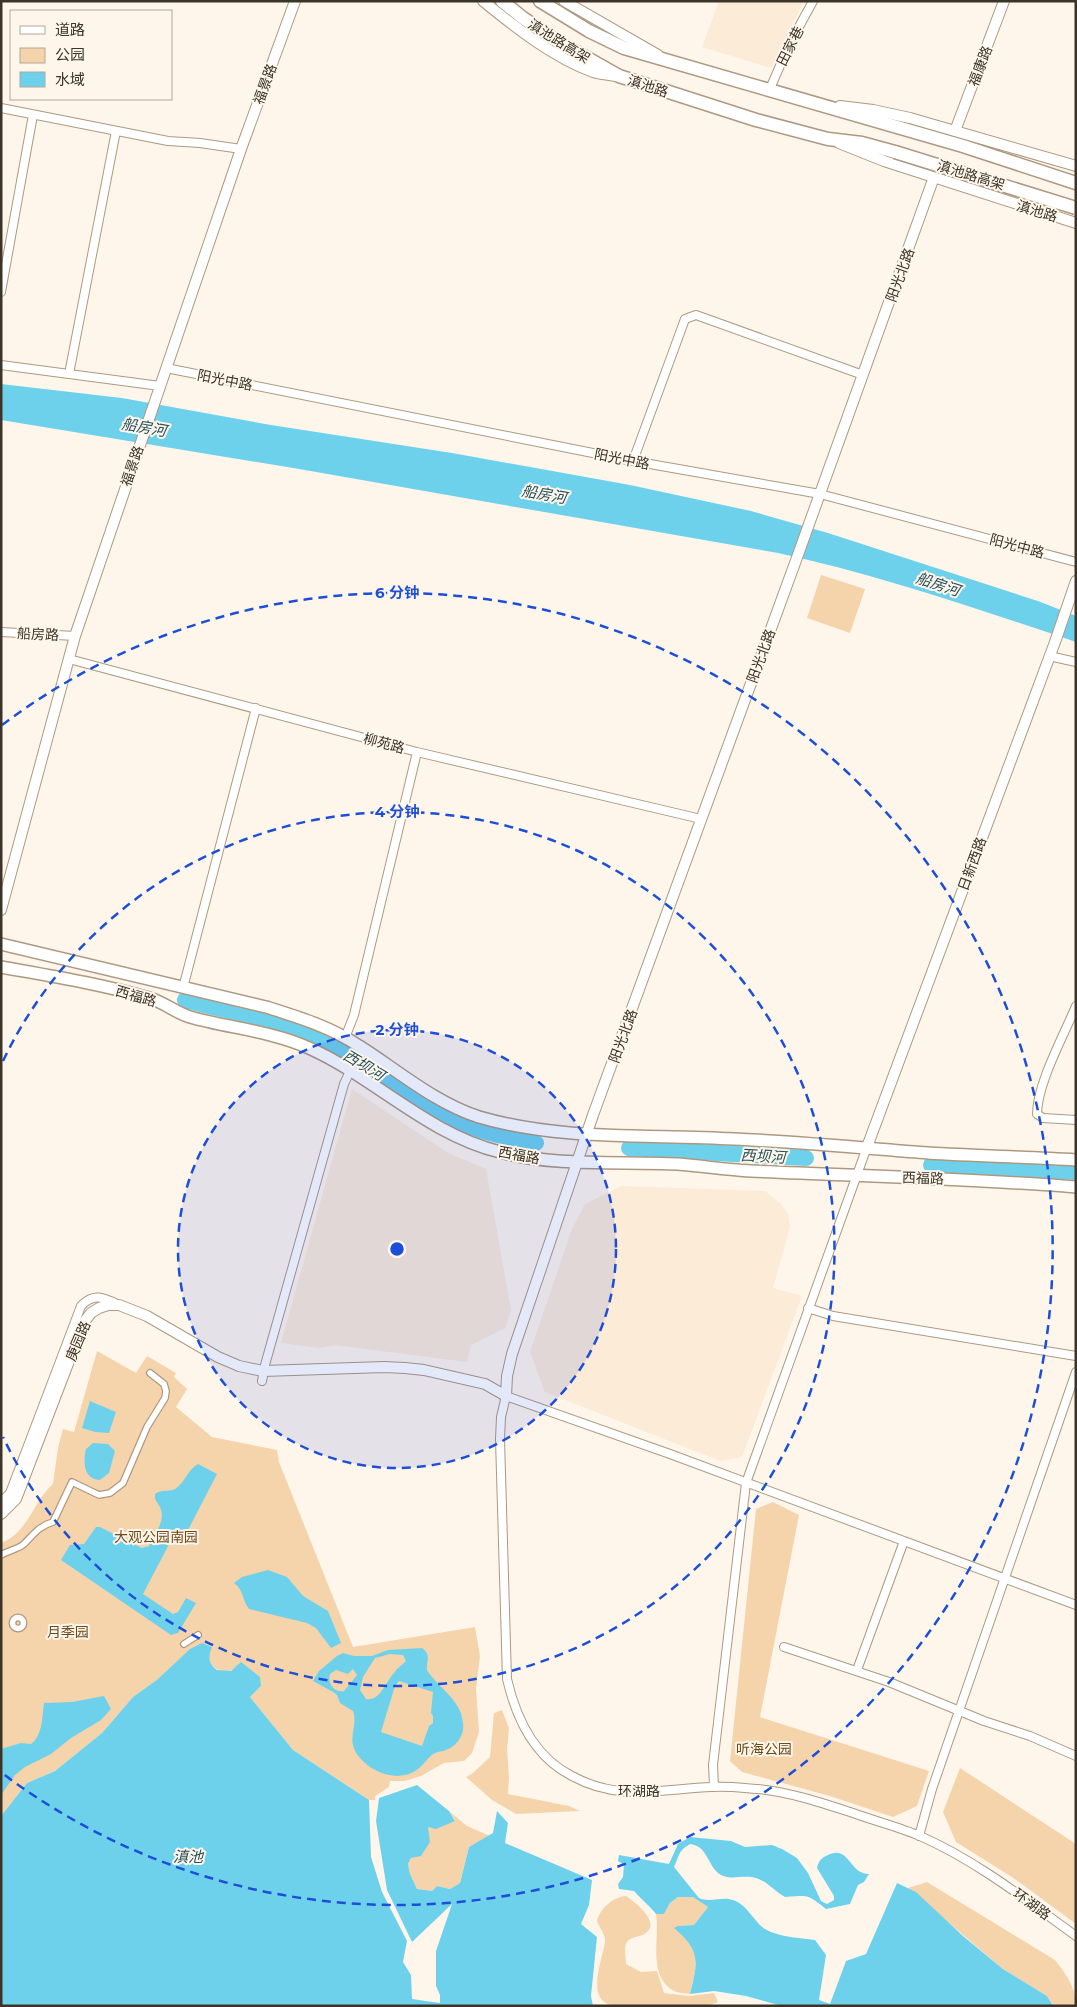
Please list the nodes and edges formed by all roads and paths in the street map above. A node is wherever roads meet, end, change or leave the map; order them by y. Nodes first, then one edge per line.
1 (295, 1) edge
2 (483, 1) edge
3 (502, 1) edge
4 (540, 1) edge
5 (564, 1) edge
6 (813, 1) edge
7 (1004, 1) edge
8 (663, 58) junction
9 (619, 76) junction
10 (769, 91) junction
11 (812, 103) junction
12 (1, 108) edge
13 (33, 114) junction
14 (116, 131) junction
15 (955, 131) junction
16 (828, 139) junction
17 (241, 149) junction
18 (894, 152) joint
19 (1076, 166) edge
20 (934, 178) junction
21 (1076, 183) edge
22 (1076, 208) edge
23 (1076, 223) edge
24 (1, 292) edge
25 (1, 366) edge
26 (166, 368) junction
27 (69, 374) junction
28 (863, 375) junction
29 (160, 386) junction
30 (633, 461) junction
31 (820, 494) junction
32 (1076, 562) edge
33 (1076, 581) edge
34 (1, 632) edge
35 (75, 636) junction
36 (1049, 656) junction
37 (69, 659) junction
38 (1076, 662) edge
39 (256, 708) junction
40 (416, 752) junction
41 (701, 819) junction
42 (1, 910) edge
43 (1, 944) edge
44 (1, 968) edge
45 (183, 988) junction
46 (1076, 1006) edge
47 (346, 1038) junction
48 (350, 1071) junction
49 (1076, 1120) edge
50 (588, 1134) junction
51 (867, 1147) junction
52 (1076, 1160) edge
53 (577, 1161) junction
54 (857, 1175) junction
55 (1076, 1187) edge
56 (119, 1305) junction
57 (808, 1308) junction
58 (1076, 1356) edge
59 (1076, 1372) edge
60 (150, 1373) dead end
61 (263, 1376) junction
62 (506, 1396) junction
63 (746, 1483) junction
64 (1, 1502) edge
65 (1, 1514) edge
66 (904, 1541) junction
67 (1, 1555) edge
68 (1006, 1578) junction
69 (1076, 1605) edge
70 (198, 1635) dead end
71 (184, 1644) dead end
72 (784, 1647) dead end
73 (857, 1670) junction
74 (960, 1710) junction
75 (1076, 1756) edge
76 (714, 1786) junction
77 (919, 1836) junction
78 (1076, 1936) edge

1 - 17 street, 福景路
2 - 9 street, 滇池路
3 - 9 main road, 滇池路高架
4 - 8 main road, 滇池路高架
5 - 8 street
6 - 10 street, 田家巷
7 - 15 street, 福康路
8 - 10 main road
9 - 16 main road, 滇池路
10 - 11 main road
11 - 15 street
11 - 21 main road, 滇池路高架
12 - 13 street
13 - 14 street
13 - 24 street
14 - 17 street
14 - 27 street
15 - 19 street
16 - 18 main road, 滇池路
16 - 20 street, 滇池路
17 - 26 street, 福景路
18 - 22 main road, 滇池路高架, bridge
20 - 23 street, 滇池路
20 - 28 street, 阳光北路
25 - 27 street
26 - 29 street, 福景路
26 - 30 street, 阳光中路
27 - 29 street
28 - 30 street
28 - 31 street, 阳光北路
29 - 35 street, 福景路
30 - 31 street, 阳光中路
31 - 32 street, 阳光中路
31 - 41 street, 阳光北路
33 - 36 street, 日新西路
34 - 35 street, 船房路
35 - 37 street, 福景路
36 - 38 street
36 - 51 street, 日新西路
37 - 39 street, 柳苑路
37 - 42 street, 福景路
39 - 40 street, 柳苑路
39 - 45 street
40 - 41 street, 柳苑路
40 - 47 street
41 - 50 street, 阳光北路
43 - 45 main road, 西福路
44 - 48 main road, 西福路
45 - 47 main road, 西福路
46 - 49 street
47 - 50 main road, 西福路
48 - 53 main road, 西福路
48 - 61 street
50 - 51 main road, 西福路
50 - 53 street, 阳光北路
51 - 52 main road, 西福路
51 - 54 street
53 - 54 main road, 西福路
53 - 62 street, 阳光北路
54 - 55 main road, 西福路
54 - 57 street
56 - 61 street
56 - 64 street
56 - 65 street, 庚园路
57 - 58 street
57 - 63 street
59 - 68 street
60 - 67 street
61 - 62 street
62 - 63 street
62 - 76 street, 环湖路
63 - 66 street
63 - 76 street
66 - 68 street
66 - 73 street
68 - 69 street
68 - 74 street
70 - 71 street
72 - 73 street
73 - 74 street
74 - 75 street
74 - 77 street
76 - 77 street, 环湖路
77 - 78 street, 环湖路

